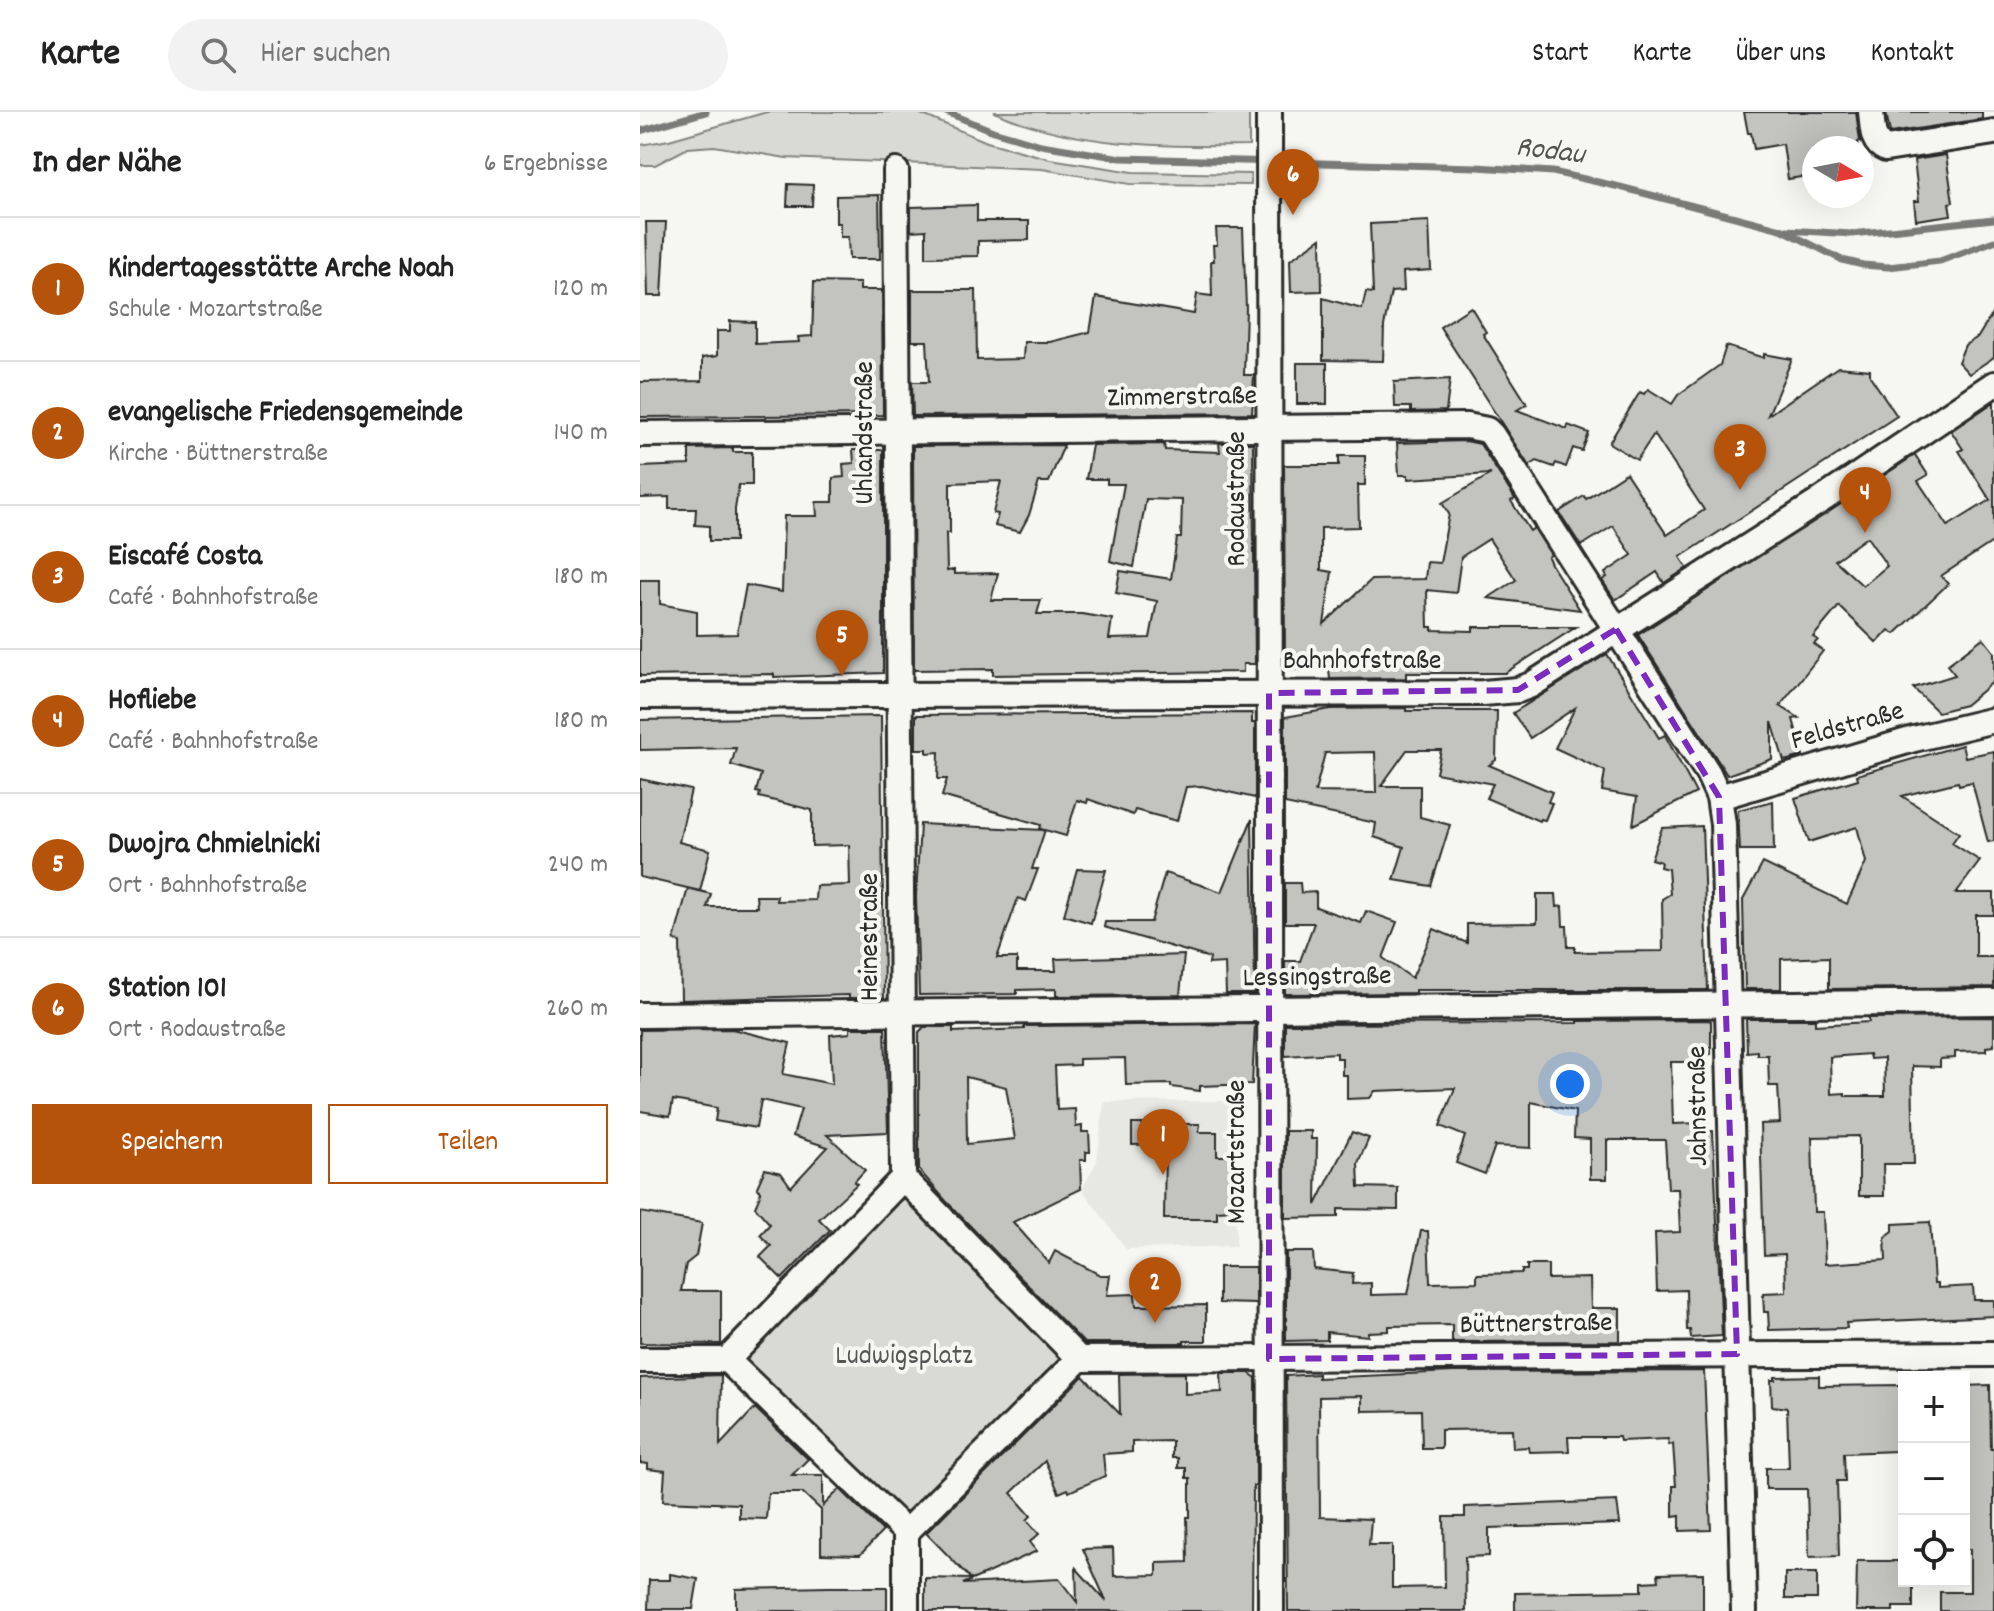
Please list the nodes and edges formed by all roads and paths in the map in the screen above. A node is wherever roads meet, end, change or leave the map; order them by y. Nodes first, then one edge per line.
1 (1871, 112) edge
2 (1269, 119) edge
3 (1994, 132) edge
4 (896, 171) dead end
5 (1994, 384) edge
6 (1268, 429) junction
7 (897, 432) junction
8 (640, 434) edge
9 (1616, 629) junction
10 (1269, 693) junction
11 (900, 695) junction
12 (640, 696) edge
13 (1994, 720) edge
14 (1719, 797) junction
15 (1994, 1002) edge
16 (1727, 1003) junction
17 (1269, 1010) junction
18 (902, 1013) junction
19 (640, 1015) edge
20 (903, 1178) junction
21 (1737, 1354) junction
22 (1994, 1354) edge
23 (1079, 1359) junction
24 (1269, 1359) junction
25 (640, 1360) edge
26 (727, 1360) junction
27 (906, 1532) junction
28 (906, 1611) edge
29 (1271, 1611) edge
30 (1744, 1611) edge

1 - 3 street
2 - 6 street, Rodaustraße
4 - 7 street, Uhlandstraße
5 - 9 street, Bahnhofstraße
6 - 7 street, Zimmerstraße
6 - 9 street, Zimmerstraße
6 - 10 street, Rodaustraße
7 - 8 street, Zimmerstraße
7 - 11 street, Uhlandstraße
9 - 10 street, Bahnhofstraße
9 - 14 street, Jahnstraße
10 - 11 street, Bahnhofstraße
10 - 17 street, Mozartstraße
11 - 12 street, Bahnhofstraße
11 - 18 street, Heinestraße
13 - 14 street, Feldstraße
14 - 16 street, Jahnstraße
15 - 16 street, Lessingstraße
16 - 17 street, Lessingstraße
16 - 21 street, Jahnstraße
17 - 18 street, Lessingstraße
17 - 24 street, Mozartstraße
18 - 19 street, Lessingstraße
18 - 20 street, Heinestraße
20 - 23 street
20 - 26 street
21 - 22 street, Büttnerstraße
21 - 24 street, Büttnerstraße
21 - 30 street, Jahnstraße
23 - 24 street, Büttnerstraße
23 - 27 street
24 - 29 street, Mozartstraße
25 - 26 street
26 - 27 street
27 - 28 street

